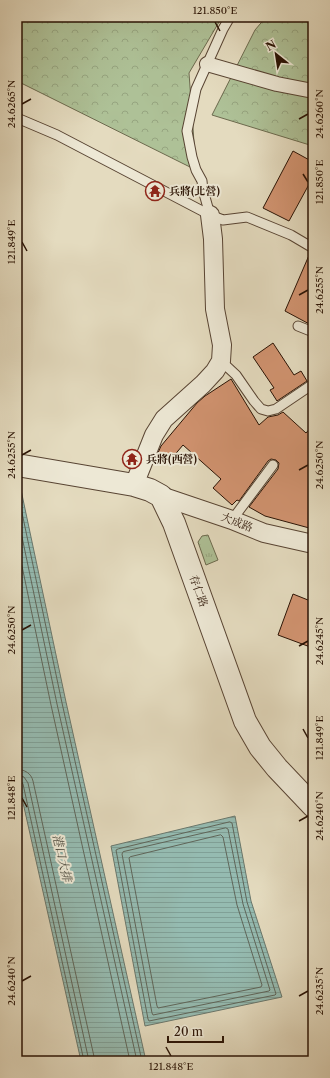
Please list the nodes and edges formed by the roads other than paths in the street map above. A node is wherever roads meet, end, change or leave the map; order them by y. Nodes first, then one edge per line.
1 (230, 17) edge
2 (207, 64) junction
3 (313, 91) edge
4 (17, 118) edge
5 (210, 215) junction
6 (313, 248) edge
7 (298, 326) dead end
8 (313, 332) edge
9 (221, 361) junction
10 (312, 386) edge
11 (18, 465) edge
12 (273, 465) dead end
13 (134, 485) junction
14 (161, 496) junction
15 (232, 520) junction
16 (313, 544) edge
17 (313, 806) edge

1 - 2 lane
2 - 3 street
2 - 5 lane
4 - 5 lane
5 - 6 lane
5 - 9 street
7 - 8 lane
9 - 10 lane
9 - 13 street
11 - 13 street
12 - 15 lane
13 - 14 street
14 - 15 street, 大成路
14 - 17 street, 存仁路
15 - 16 street, 大成路

